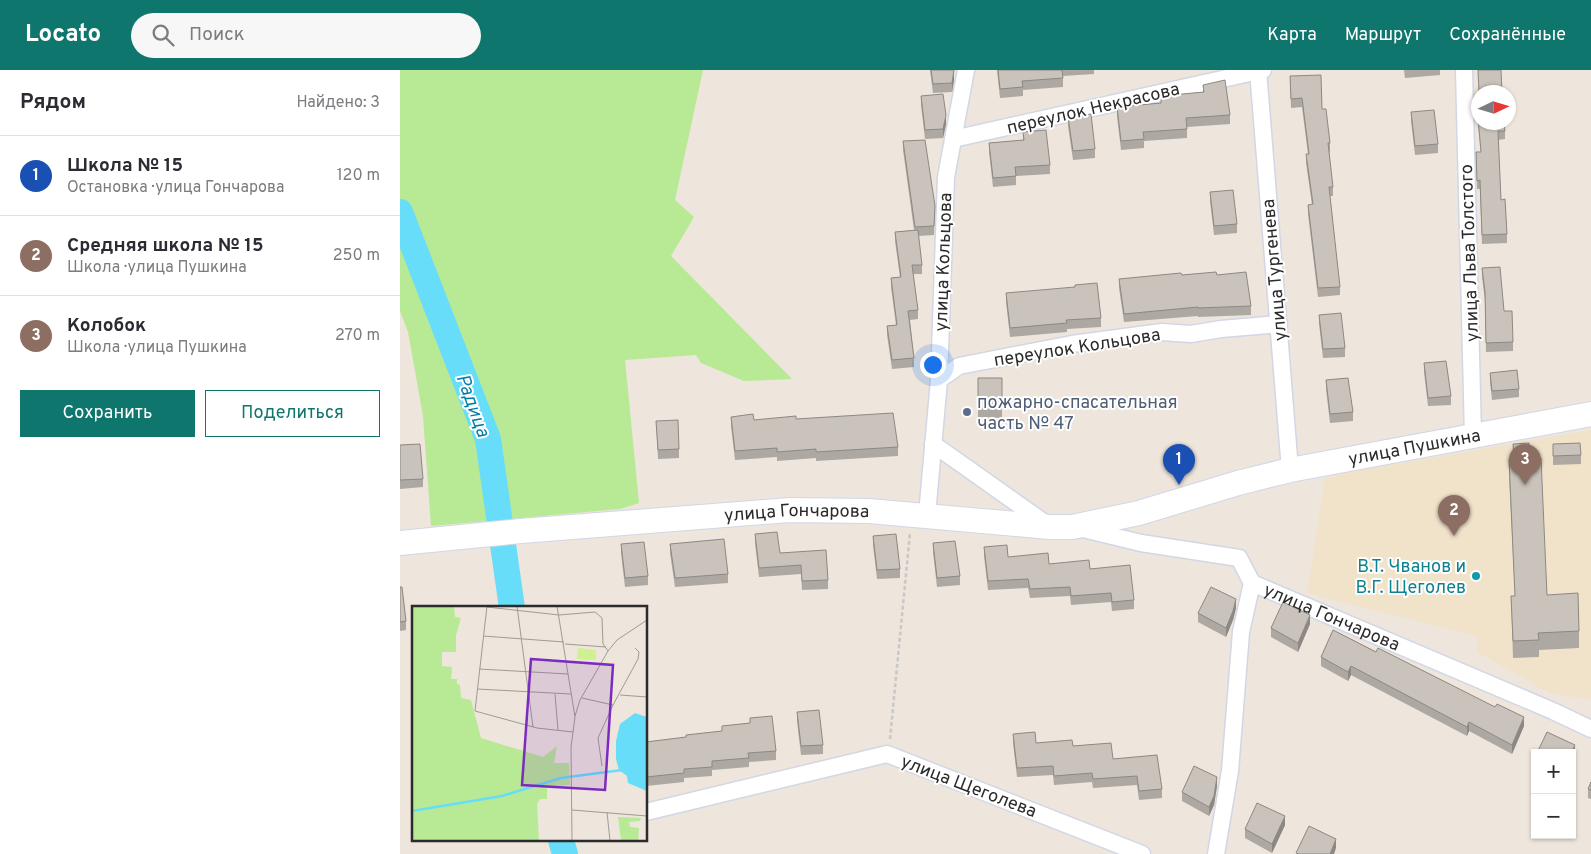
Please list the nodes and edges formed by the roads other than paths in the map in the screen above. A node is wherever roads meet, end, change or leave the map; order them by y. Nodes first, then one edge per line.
1 (966, 70) edge
2 (1260, 70) edge
3 (1464, 70) edge
4 (953, 139) junction
5 (1279, 324) junction
6 (939, 380) junction
7 (1591, 414) edge
8 (1474, 436) junction
9 (933, 444) junction
10 (1290, 470) junction
11 (1238, 483) joint
12 (919, 515) junction
13 (1061, 527) junction
14 (400, 542) edge
15 (1252, 582) junction
16 (1591, 729) edge
17 (648, 812) edge
18 (1142, 854) edge
19 (1216, 854) edge

1 - 4 street, улица Кольцова
2 - 4 street, переулок Некрасова
2 - 5 street, улица Тургенева
3 - 8 street, улица Льва Толстого
4 - 6 street, улица Кольцова
5 - 6 street, переулок Кольцова
5 - 10 street, улица Тургенева
6 - 9 street, улица Кольцова
7 - 8 street, улица Пушкина
8 - 10 street, улица Пушкина
9 - 12 street, улица Кольцова
9 - 13 street
10 - 11 street, улица Пушкина
11 - 13 street, улица Гончарова
12 - 13 street, улица Гончарова
12 - 14 street, улица Гончарова
13 - 15 street, улица Гончарова
15 - 16 street, улица Гончарова
15 - 19 street
17 - 18 street, улица Щеголева

